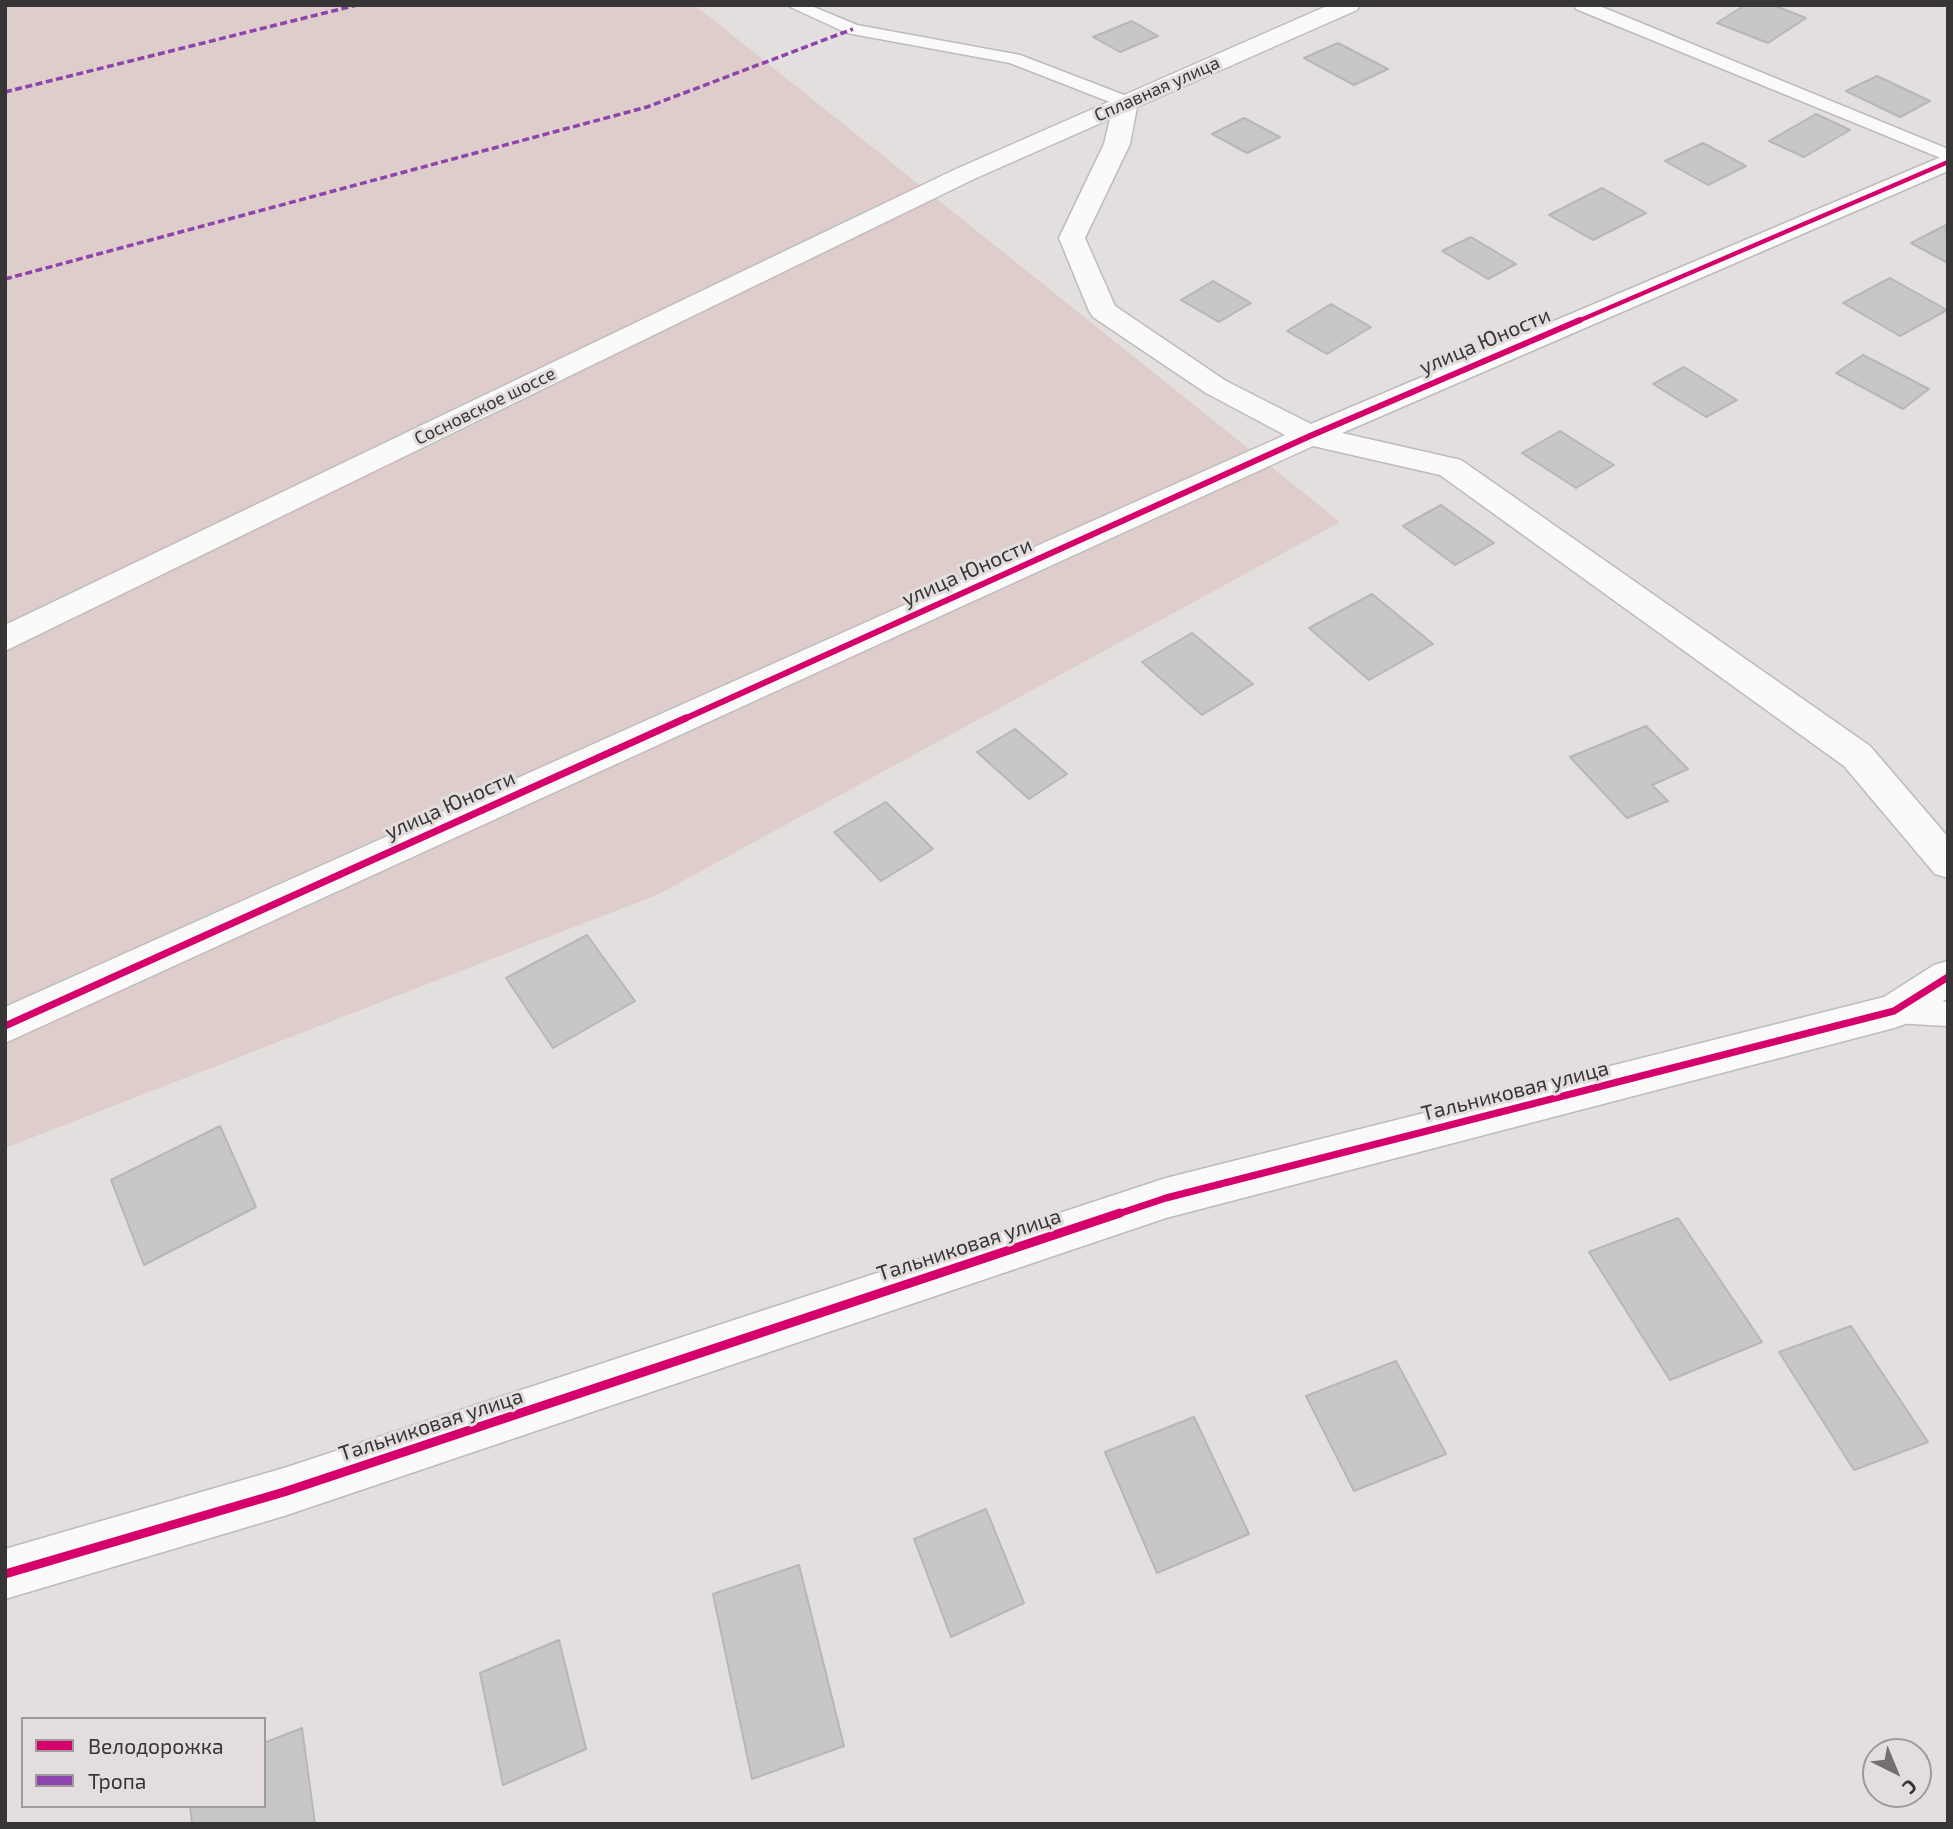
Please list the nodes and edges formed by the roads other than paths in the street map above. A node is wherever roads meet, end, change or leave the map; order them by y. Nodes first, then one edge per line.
1 (794, 5) edge
2 (1349, 5) edge
3 (1582, 5) edge
4 (1126, 102) junction
5 (1948, 156) edge
6 (1948, 162) edge
7 (965, 174) joint
8 (1310, 436) junction
9 (5, 639) edge
10 (1948, 863) edge
11 (1948, 976) edge
12 (1894, 1012) junction
13 (1948, 1014) edge
14 (5, 1026) edge
15 (5, 1574) edge

1 - 4 lane
2 - 4 street, Сплавная улица
3 - 5 lane
4 - 7 street, Сплавная улица
4 - 8 street
6 - 8 street, улица Юности
7 - 9 street, Сосновское шоссе
8 - 10 street
8 - 14 street, улица Юности
11 - 12 street, Тальниковая улица
12 - 13 lane
12 - 15 street, Тальниковая улица

